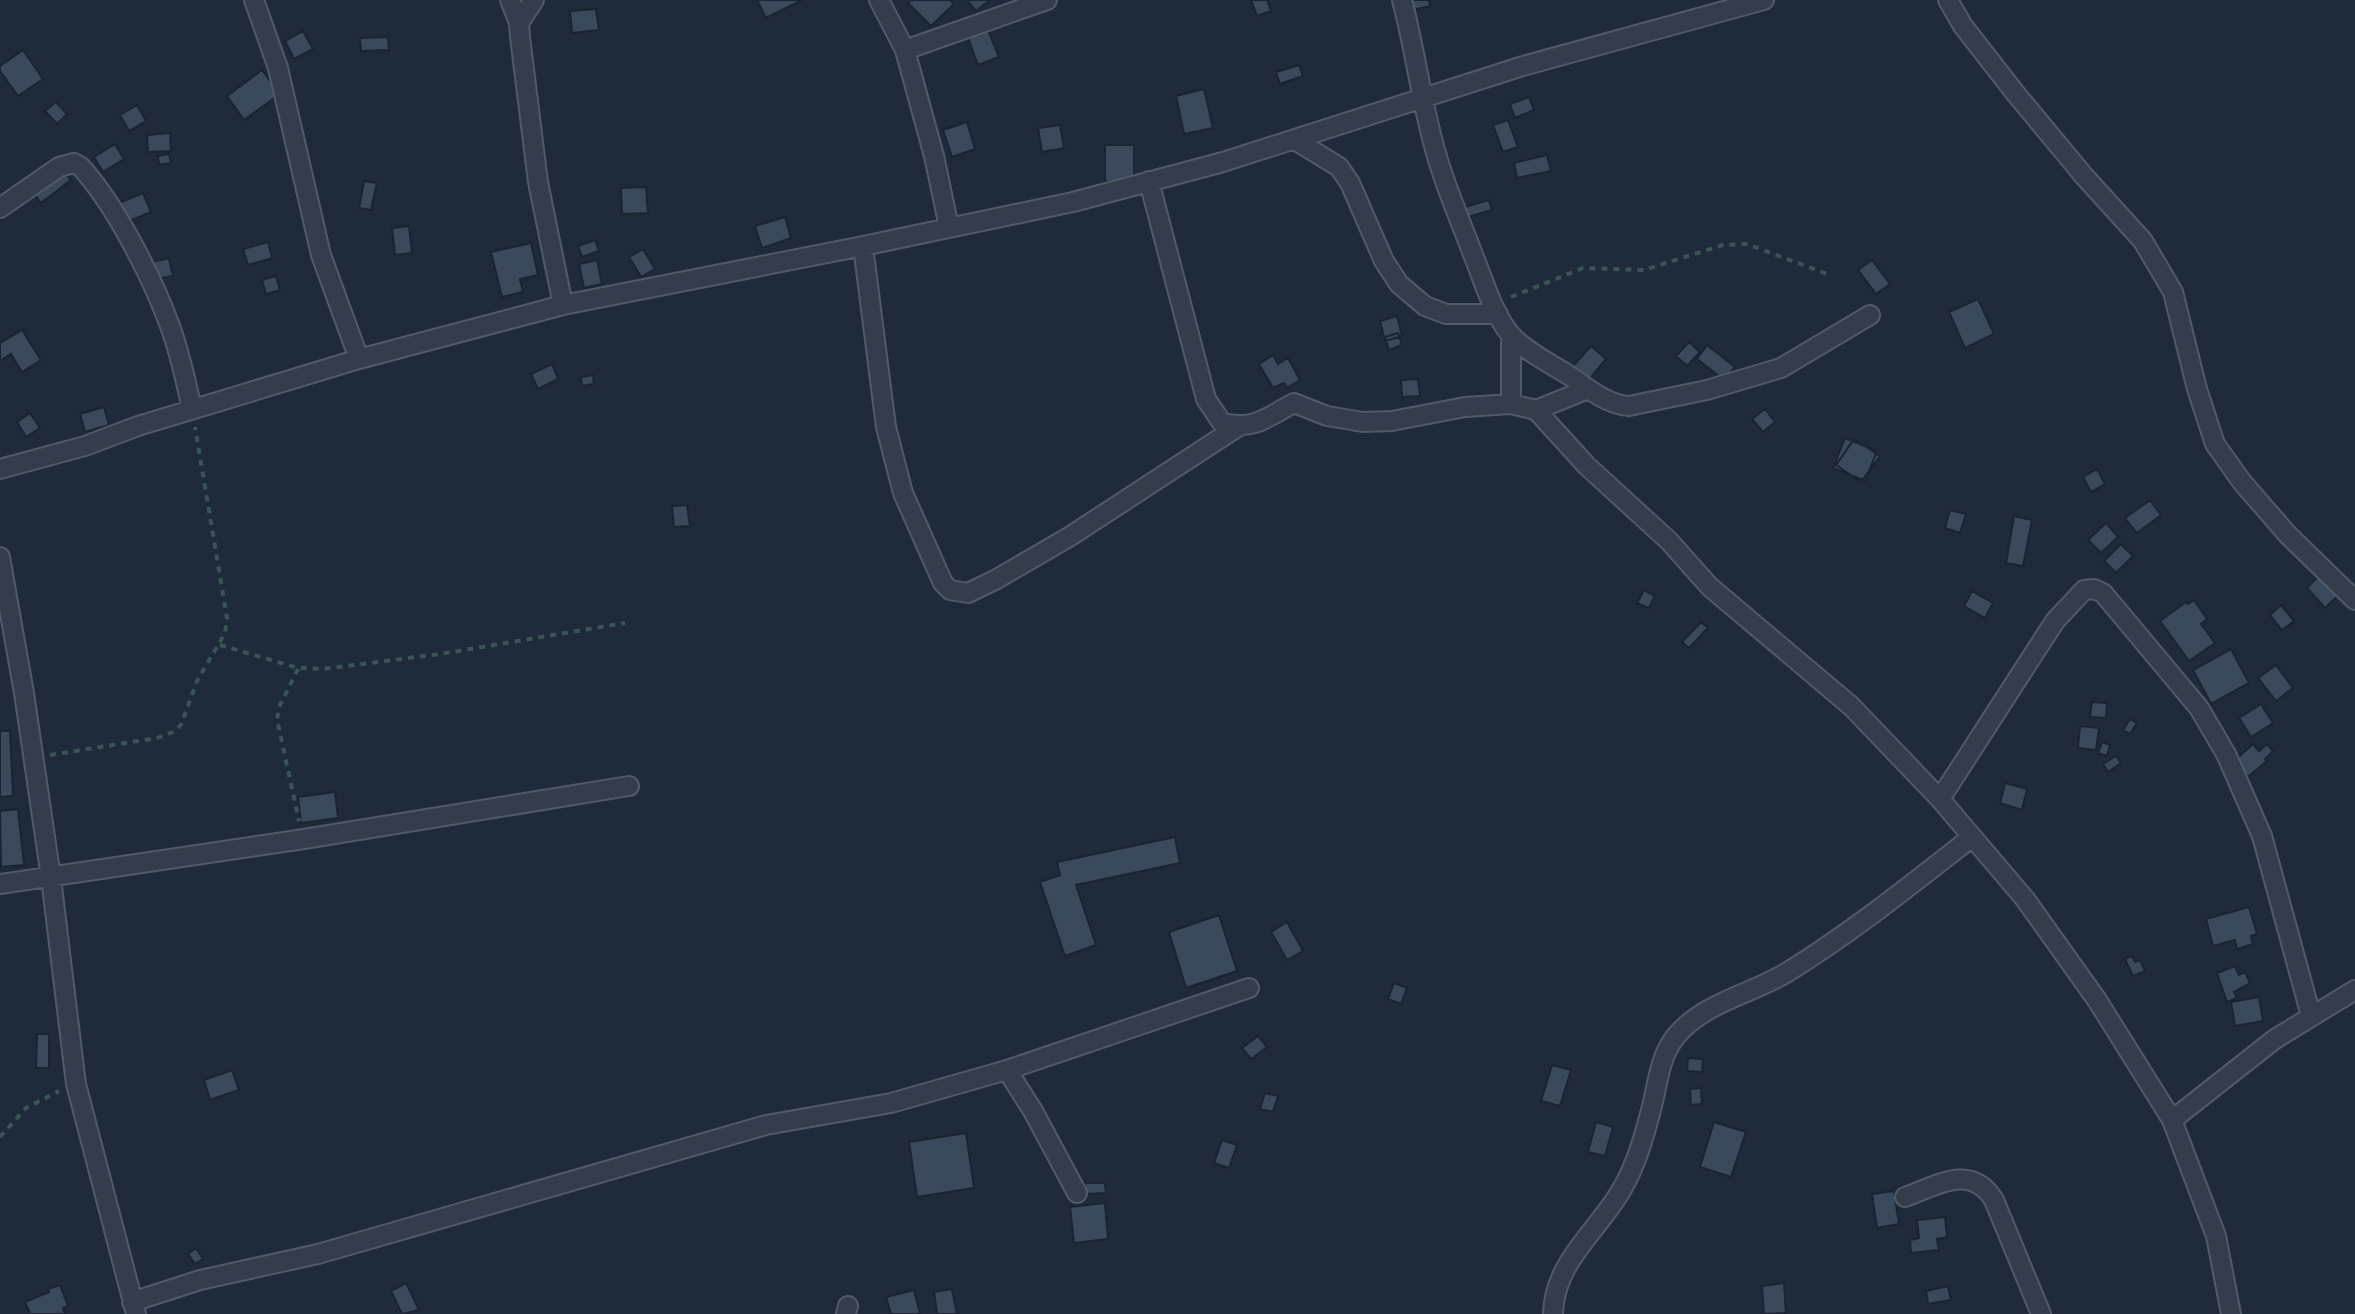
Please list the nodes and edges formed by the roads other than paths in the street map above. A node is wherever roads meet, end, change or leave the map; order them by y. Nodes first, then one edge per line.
1 (254, 0) edge
2 (510, 0) edge
3 (534, 0) edge
4 (879, 0) edge
5 (1047, 0) edge
6 (1402, 0) edge
7 (1764, 0) edge
8 (1948, 0) edge
9 (519, 23) junction
10 (905, 50) junction
11 (1422, 97) junction
12 (1295, 140) junction
13 (1149, 181) junction
14 (0, 208) edge
15 (949, 227) junction
16 (863, 246) junction
17 (563, 305) junction
18 (1496, 309) junction
19 (1870, 315) dead end
20 (1511, 336) junction
21 (359, 359) junction
22 (1588, 389) junction
23 (1511, 404) junction
24 (192, 409) junction
25 (1536, 410) junction
26 (1239, 426) junction
27 (0, 469) edge
28 (0, 557) edge
29 (2355, 600) edge
30 (629, 786) dead end
31 (1940, 799) junction
32 (1972, 837) junction
33 (51, 878) junction
34 (0, 884) edge
35 (1249, 988) dead end
36 (2355, 990) edge
37 (2311, 1016) junction
38 (1007, 1070) junction
39 (2172, 1120) junction
40 (1077, 1193) dead end
41 (1905, 1197) dead end
42 (134, 1308) edge
43 (1558, 1312) edge
44 (2041, 1314) edge
45 (2231, 1314) edge

1 - 21 street
2 - 9 street
3 - 9 street
4 - 10 street
5 - 10 street
6 - 11 street
7 - 11 street
8 - 29 street
9 - 17 street
10 - 15 street
11 - 12 street
11 - 18 street
12 - 13 street
12 - 18 street
13 - 15 street
13 - 26 street
14 - 24 street
15 - 16 street
16 - 17 street
16 - 26 street
17 - 21 street
18 - 20 street
19 - 22 street
20 - 22 street
20 - 23 street
21 - 24 street
22 - 25 street
23 - 25 street
23 - 26 street
24 - 27 street
25 - 31 street
28 - 33 street
30 - 33 street
31 - 32 street
31 - 37 street
32 - 39 street
32 - 43 street
33 - 34 street
33 - 42 street
35 - 38 street
36 - 37 street
37 - 39 street
38 - 40 street
38 - 42 street
39 - 45 street
41 - 44 street

